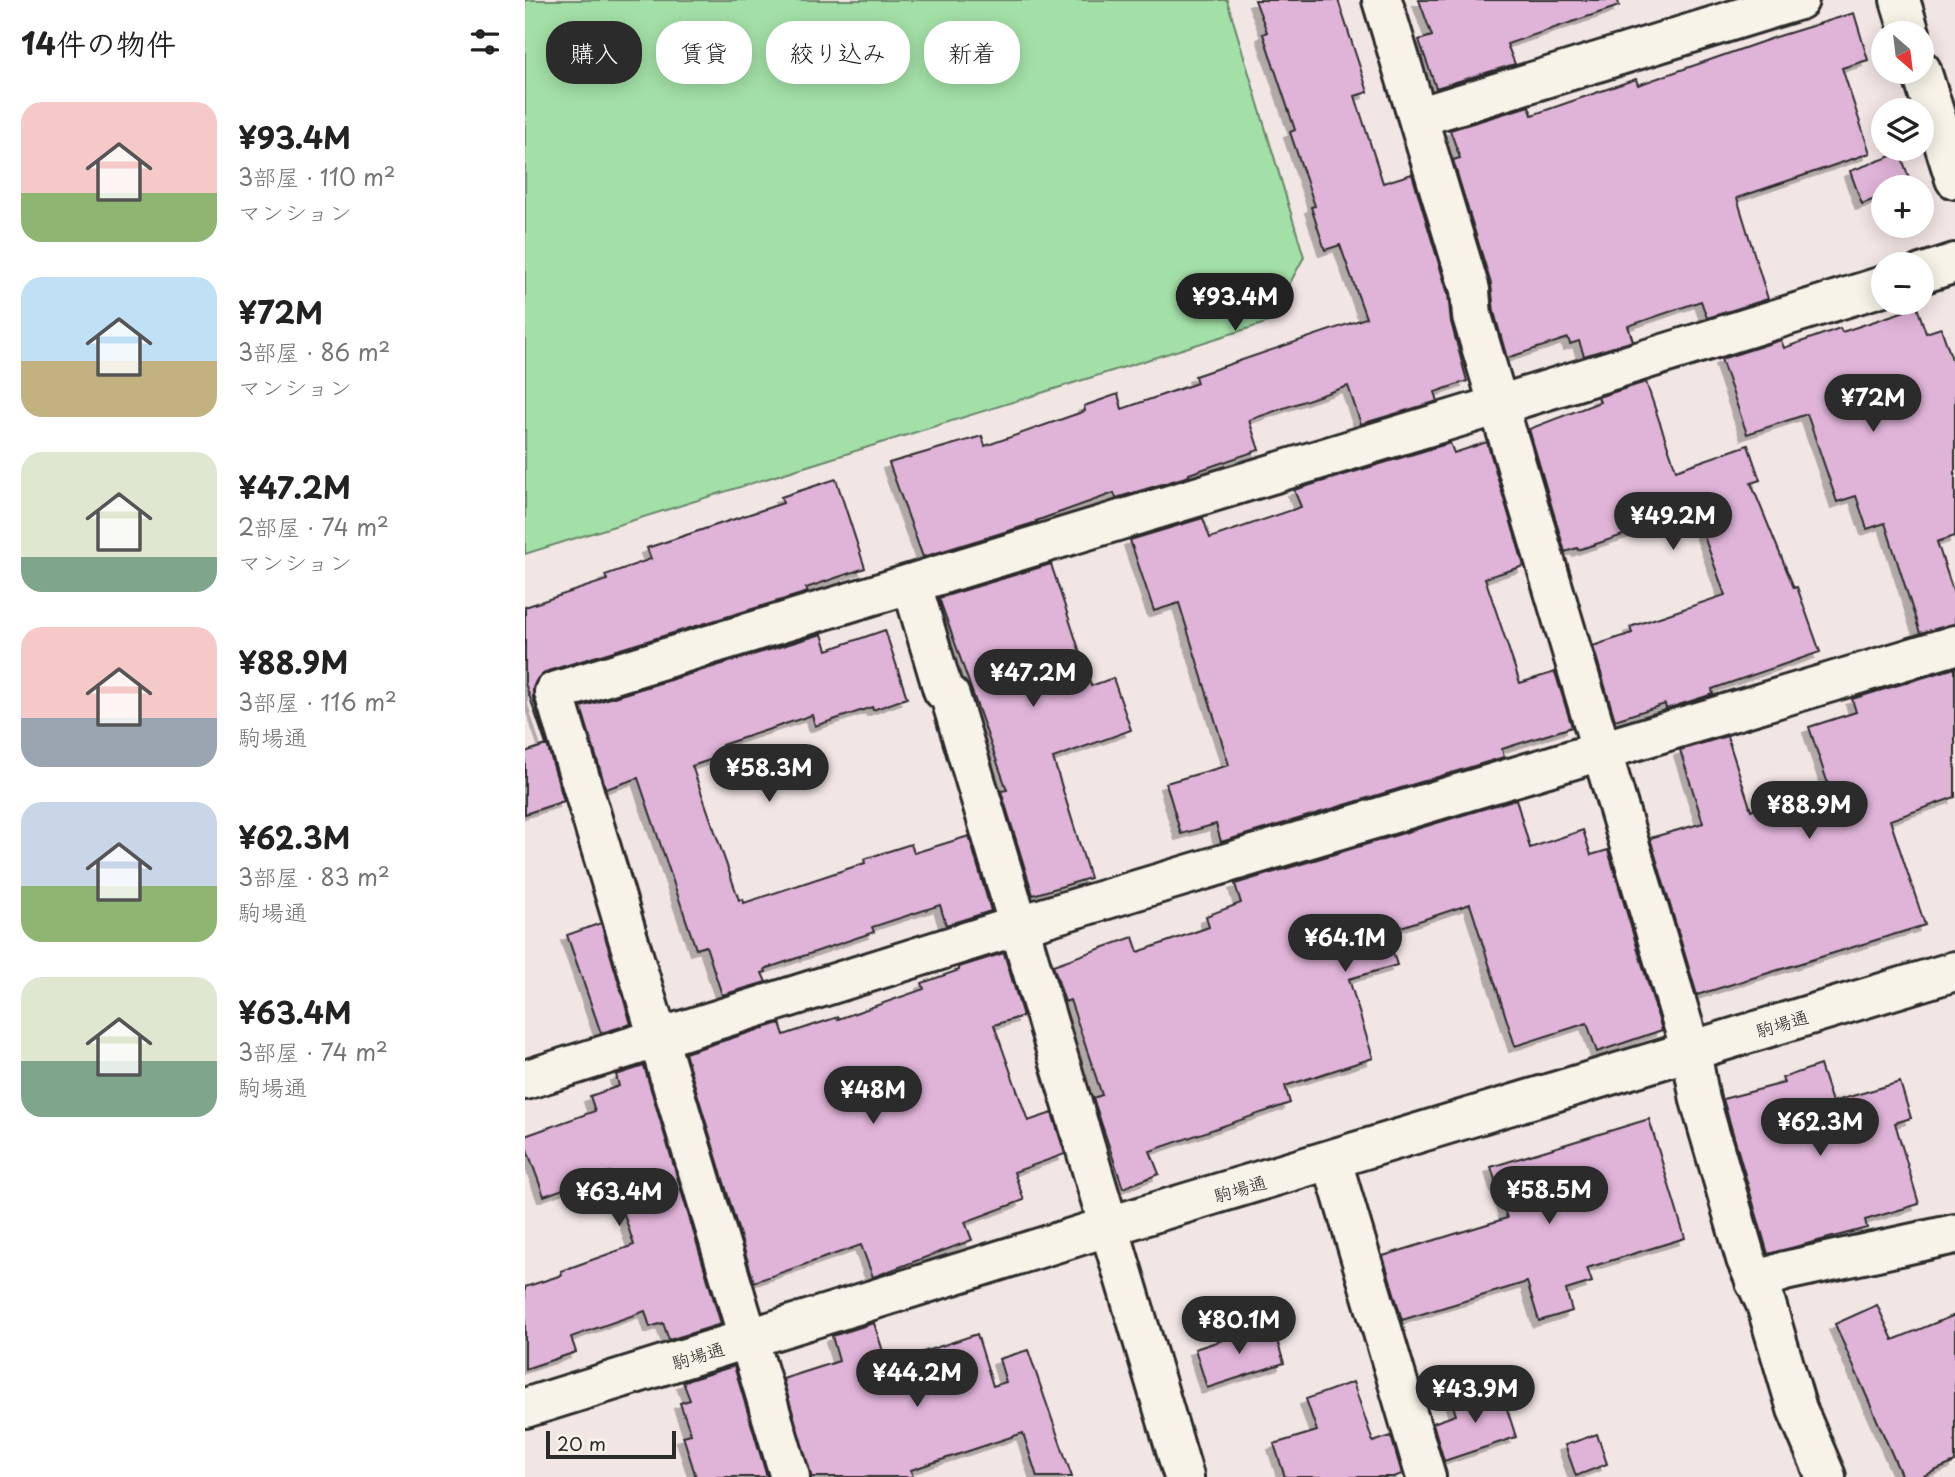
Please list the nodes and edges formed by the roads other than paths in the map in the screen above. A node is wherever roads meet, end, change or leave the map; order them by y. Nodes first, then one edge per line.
1 (1382, 0) edge
2 (1799, 0) edge
3 (1900, 0) edge
4 (1906, 21) edge
5 (1925, 84) edge
6 (1418, 117) junction
7 (1955, 179) edge
8 (1955, 263) edge
9 (1934, 270) edge
10 (1871, 290) edge
11 (1499, 405) junction
12 (912, 585) junction
13 (1955, 645) edge
14 (540, 697) edge
15 (1601, 750) junction
16 (1020, 925) junction
17 (1955, 971) edge
18 (658, 1038) junction
19 (1691, 1051) junction
20 (525, 1080) edge
21 (1332, 1161) junction
22 (1110, 1226) junction
23 (1955, 1234) edge
24 (1755, 1282) junction
25 (748, 1340) junction
26 (525, 1408) edge
27 (790, 1477) edge
28 (1184, 1477) edge
29 (1426, 1477) edge
30 (1826, 1477) edge

1 - 6 street
2 - 6 street
3 - 4 street
5 - 7 street
6 - 11 street
8 - 9 street
10 - 11 street
11 - 12 street
11 - 15 street
12 - 14 street
12 - 16 street
13 - 15 street
14 - 18 street
15 - 16 street
15 - 19 street
16 - 18 street
16 - 22 street
17 - 19 street, 駒場通
18 - 20 street
18 - 25 street
19 - 21 street, 駒場通
19 - 24 street
21 - 22 street, 駒場通
21 - 29 street
22 - 25 street, 駒場通
22 - 28 street
23 - 24 street
24 - 30 street
25 - 26 street, 駒場通
25 - 27 street

